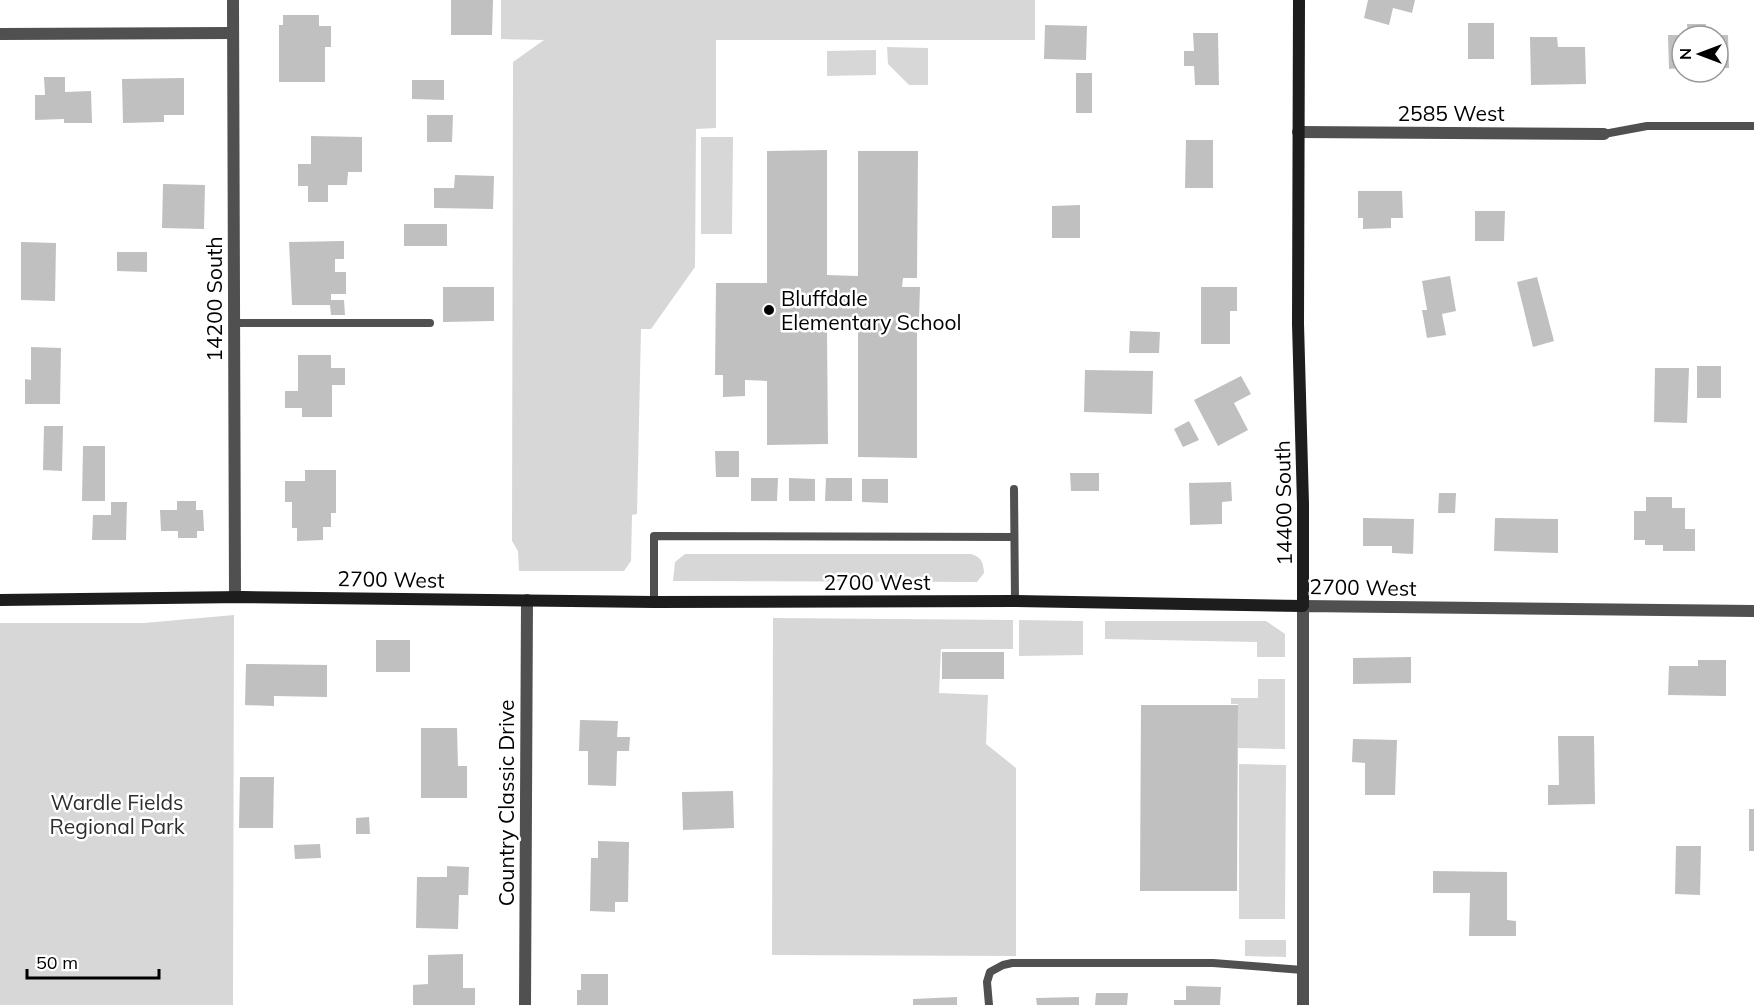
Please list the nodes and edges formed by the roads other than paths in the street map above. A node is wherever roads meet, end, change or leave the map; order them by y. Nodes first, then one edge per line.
1 (233, 0) edge
2 (1299, 0) edge
3 (232, 33) junction
4 (0, 34) edge
5 (1754, 126) edge
6 (1298, 132) junction
7 (1604, 134) joint
8 (234, 323) junction
9 (430, 323) dead end
10 (1014, 489) dead end
11 (1014, 537) junction
12 (235, 597) junction
13 (0, 600) edge
14 (526, 600) junction
15 (1015, 601) junction
16 (654, 602) junction
17 (1304, 606) junction
18 (1754, 611) edge
19 (1303, 970) junction
20 (525, 1005) edge
21 (989, 1005) edge
22 (1303, 1005) edge

1 - 3 street, 14200 South
2 - 6 main road, 14400 South
3 - 4 street
3 - 8 street, 14200 South
5 - 7 lane
6 - 7 street, 2585 West
6 - 17 main road, 14400 South
8 - 9 lane
8 - 12 street, 14200 South
10 - 11 lane
11 - 15 lane
11 - 16 lane
12 - 13 main road, 2700 West
12 - 14 main road, 2700 West
14 - 16 main road, 2700 West
14 - 20 street, Country Classic Drive
15 - 16 main road, 2700 West
15 - 17 main road, 2700 West
17 - 18 street, 2700 West
17 - 19 street, 14400 South
19 - 21 lane
19 - 22 street, 14400 South

